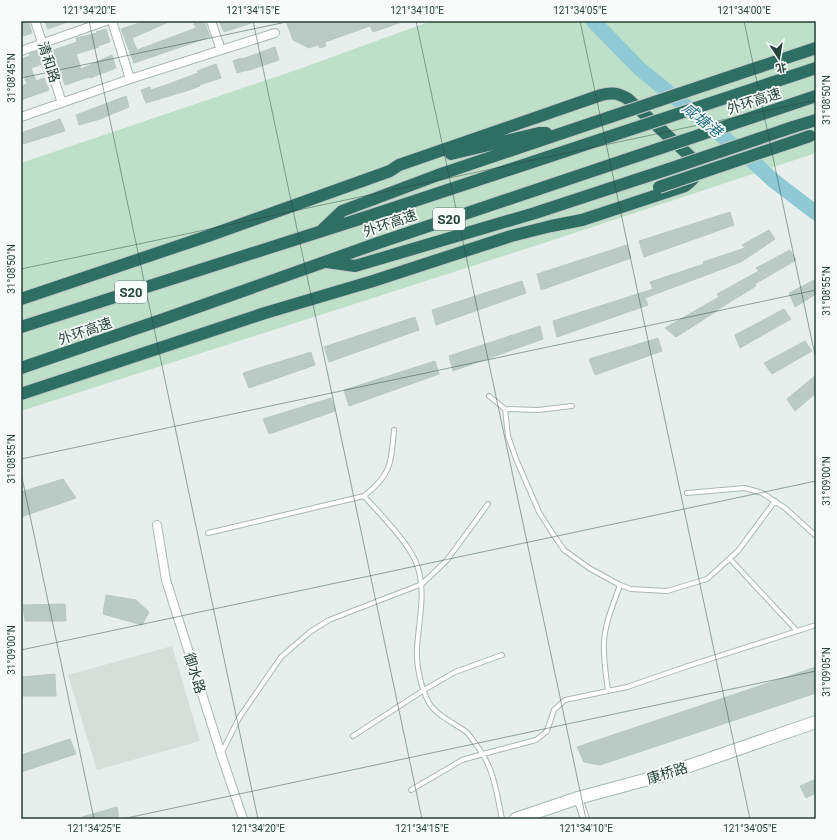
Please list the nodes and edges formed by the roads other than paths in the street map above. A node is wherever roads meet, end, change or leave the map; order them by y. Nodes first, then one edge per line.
1 (35, 21) edge
2 (106, 21) edge
3 (112, 21) edge
4 (211, 21) edge
5 (275, 34) dead end
6 (43, 43) junction
7 (816, 48) edge
8 (221, 50) junction
9 (21, 51) edge
10 (816, 68) edge
11 (130, 80) junction
12 (816, 96) edge
13 (62, 103) junction
14 (21, 117) edge
15 (816, 120) edge
16 (565, 132) junction
17 (813, 135) edge
18 (390, 171) junction
19 (574, 215) junction
20 (509, 221) junction
21 (551, 226) junction
22 (319, 232) junction
23 (324, 262) junction
24 (21, 299) edge
25 (21, 327) edge
26 (21, 368) edge
27 (21, 394) edge
28 (490, 396) dead end
29 (572, 406) dead end
30 (505, 409) junction
31 (394, 430) dead end
32 (687, 493) dead end
33 (364, 496) junction
34 (775, 501) junction
35 (488, 504) dead end
36 (157, 525) dead end
37 (208, 533) dead end
38 (816, 536) edge
39 (730, 559) junction
40 (422, 584) junction
41 (620, 585) junction
42 (816, 625) edge
43 (797, 631) junction
44 (502, 655) dead end
45 (424, 690) junction
46 (608, 691) junction
47 (816, 722) edge
48 (353, 736) dead end
49 (220, 754) junction
50 (483, 754) junction
51 (411, 790) dead end
52 (578, 798) junction
53 (243, 819) edge
54 (502, 819) edge
55 (516, 819) edge
56 (585, 819) edge

1 - 6 street, 清和路
2 - 6 street
3 - 11 street
4 - 8 street
5 - 8 street
6 - 9 street
6 - 13 street, 清和路
7 - 16 highway, bridge
8 - 11 street
10 - 22 highway, 外环高速 / S20, bridge
11 - 13 street
12 - 23 highway, 外环高速 / S20, bridge
13 - 14 street
15 - 20 highway, bridge
16 - 18 highway
16 - 22 highway
17 - 19 highway, bridge
18 - 21 highway
18 - 24 highway
19 - 20 highway
19 - 21 highway
20 - 23 highway
21 - 27 highway
22 - 25 highway, 外环高速 / S20
23 - 26 highway, 外环高速 / S20
28 - 30 lane
29 - 30 lane
30 - 41 lane
31 - 33 lane
32 - 34 lane
33 - 37 lane
33 - 40 lane
34 - 38 lane
34 - 39 lane
35 - 40 lane
36 - 49 street, 御水路
39 - 41 lane
39 - 43 lane
40 - 45 lane
40 - 49 lane
41 - 46 lane
42 - 43 lane
43 - 46 lane
44 - 45 lane
45 - 48 lane
45 - 50 lane
46 - 50 lane
47 - 52 main road, 康桥路
49 - 53 street, 御水路
50 - 51 lane
50 - 54 lane
52 - 55 main road, 康桥路
52 - 56 street

